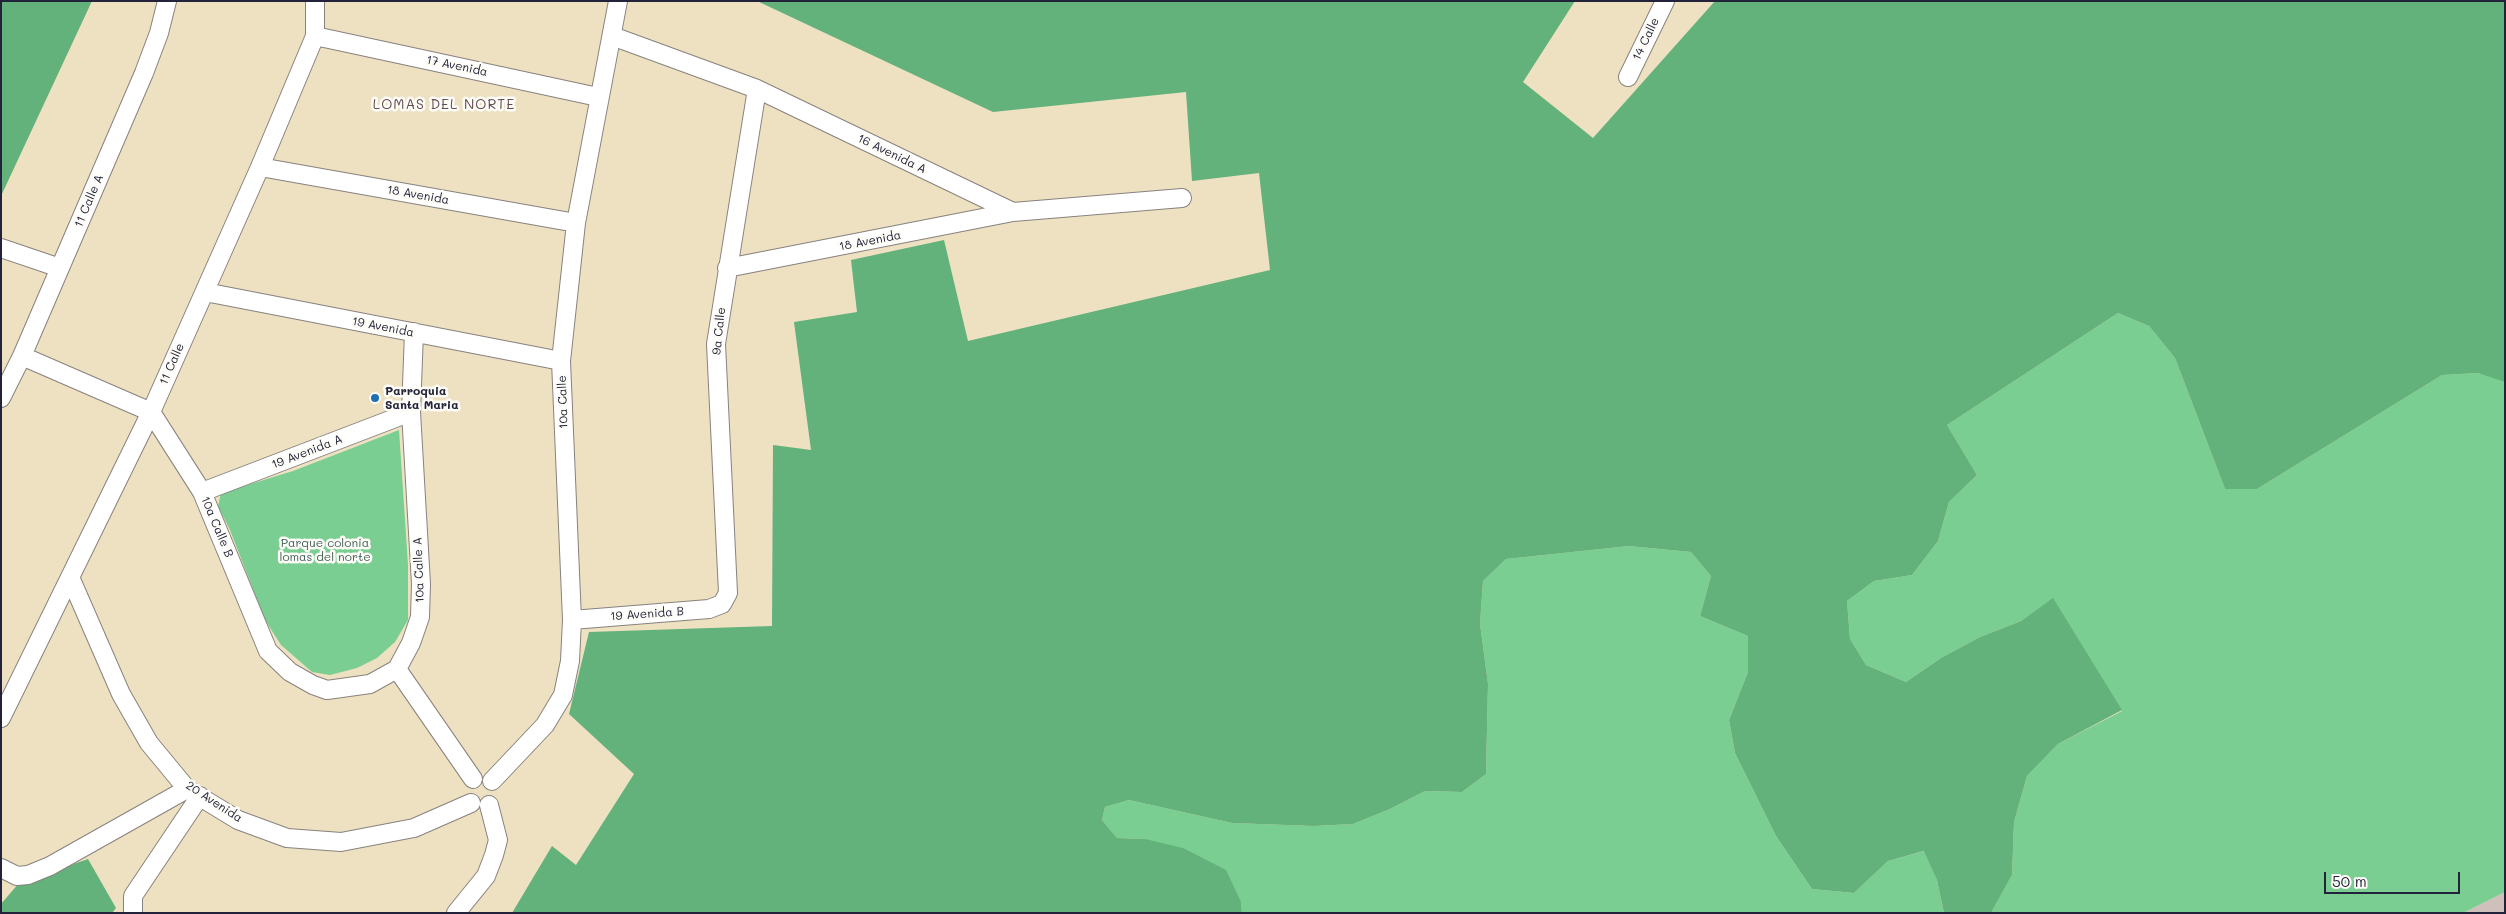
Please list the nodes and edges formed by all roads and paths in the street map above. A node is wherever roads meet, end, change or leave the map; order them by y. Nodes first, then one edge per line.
1 (167, 1) edge
2 (315, 1) edge
3 (618, 1) edge
4 (1665, 1) edge
5 (315, 36) junction
6 (612, 36) junction
7 (1628, 77) dead end
8 (757, 88) junction
9 (598, 97) junction
10 (260, 167) junction
11 (1182, 198) dead end
12 (1013, 212) junction
13 (576, 223) junction
14 (1, 248) edge
15 (60, 268) junction
16 (727, 268) junction
17 (205, 292) junction
18 (414, 332) junction
19 (22, 356) junction
20 (561, 361) junction
21 (1, 398) edge
22 (151, 412) junction
23 (411, 412) junction
24 (202, 492) junction
25 (70, 577) junction
26 (722, 604) joint
27 (572, 620) junction
28 (397, 669) junction
29 (1, 718) edge
30 (473, 779) junction
31 (492, 781) junction
32 (194, 792) junction
33 (471, 803) junction
34 (489, 804) junction
35 (1, 868) edge
36 (133, 913) edge
37 (456, 913) edge

1 - 15 street, 11 Calle A
2 - 5 street, 11 Calle
3 - 6 street, 10a Calle
4 - 7 street, 14 Calle
5 - 9 street, 17 Avenida
5 - 10 street, 11 Calle
6 - 8 street, 16 Avenida A
6 - 9 street, 10a Calle
8 - 12 street, 16 Avenida A
8 - 16 street, 9a Calle
9 - 13 street, 10a Calle
10 - 13 street, 18 Avenida
10 - 17 street, 11 Calle
11 - 12 street
12 - 16 street, 18 Avenida
13 - 20 street, 10a Calle
14 - 15 street
15 - 19 street, 11 Calle A
16 - 26 street, 9a Calle
17 - 18 street, 19 Avenida
17 - 22 street, 11 Calle
18 - 20 street, 19 Avenida
18 - 23 street, 10a Calle A
19 - 21 street, 11 Calle A
19 - 22 street
20 - 27 street, 10a Calle
22 - 24 street, 10a Calle B
22 - 25 street, 11 Calle
23 - 24 street, 19 Avenida A
23 - 28 street, 10a Calle A
24 - 28 street, 10a Calle B
25 - 29 street, 11 Calle
25 - 32 street, 20 Avenida
26 - 27 street, 19 Avenida B
27 - 31 street, 10a Calle
28 - 30 street
30 - 31 street
30 - 33 street
31 - 34 street
32 - 33 street, 20 Avenida
32 - 35 street
32 - 36 street
33 - 34 street
34 - 37 street

